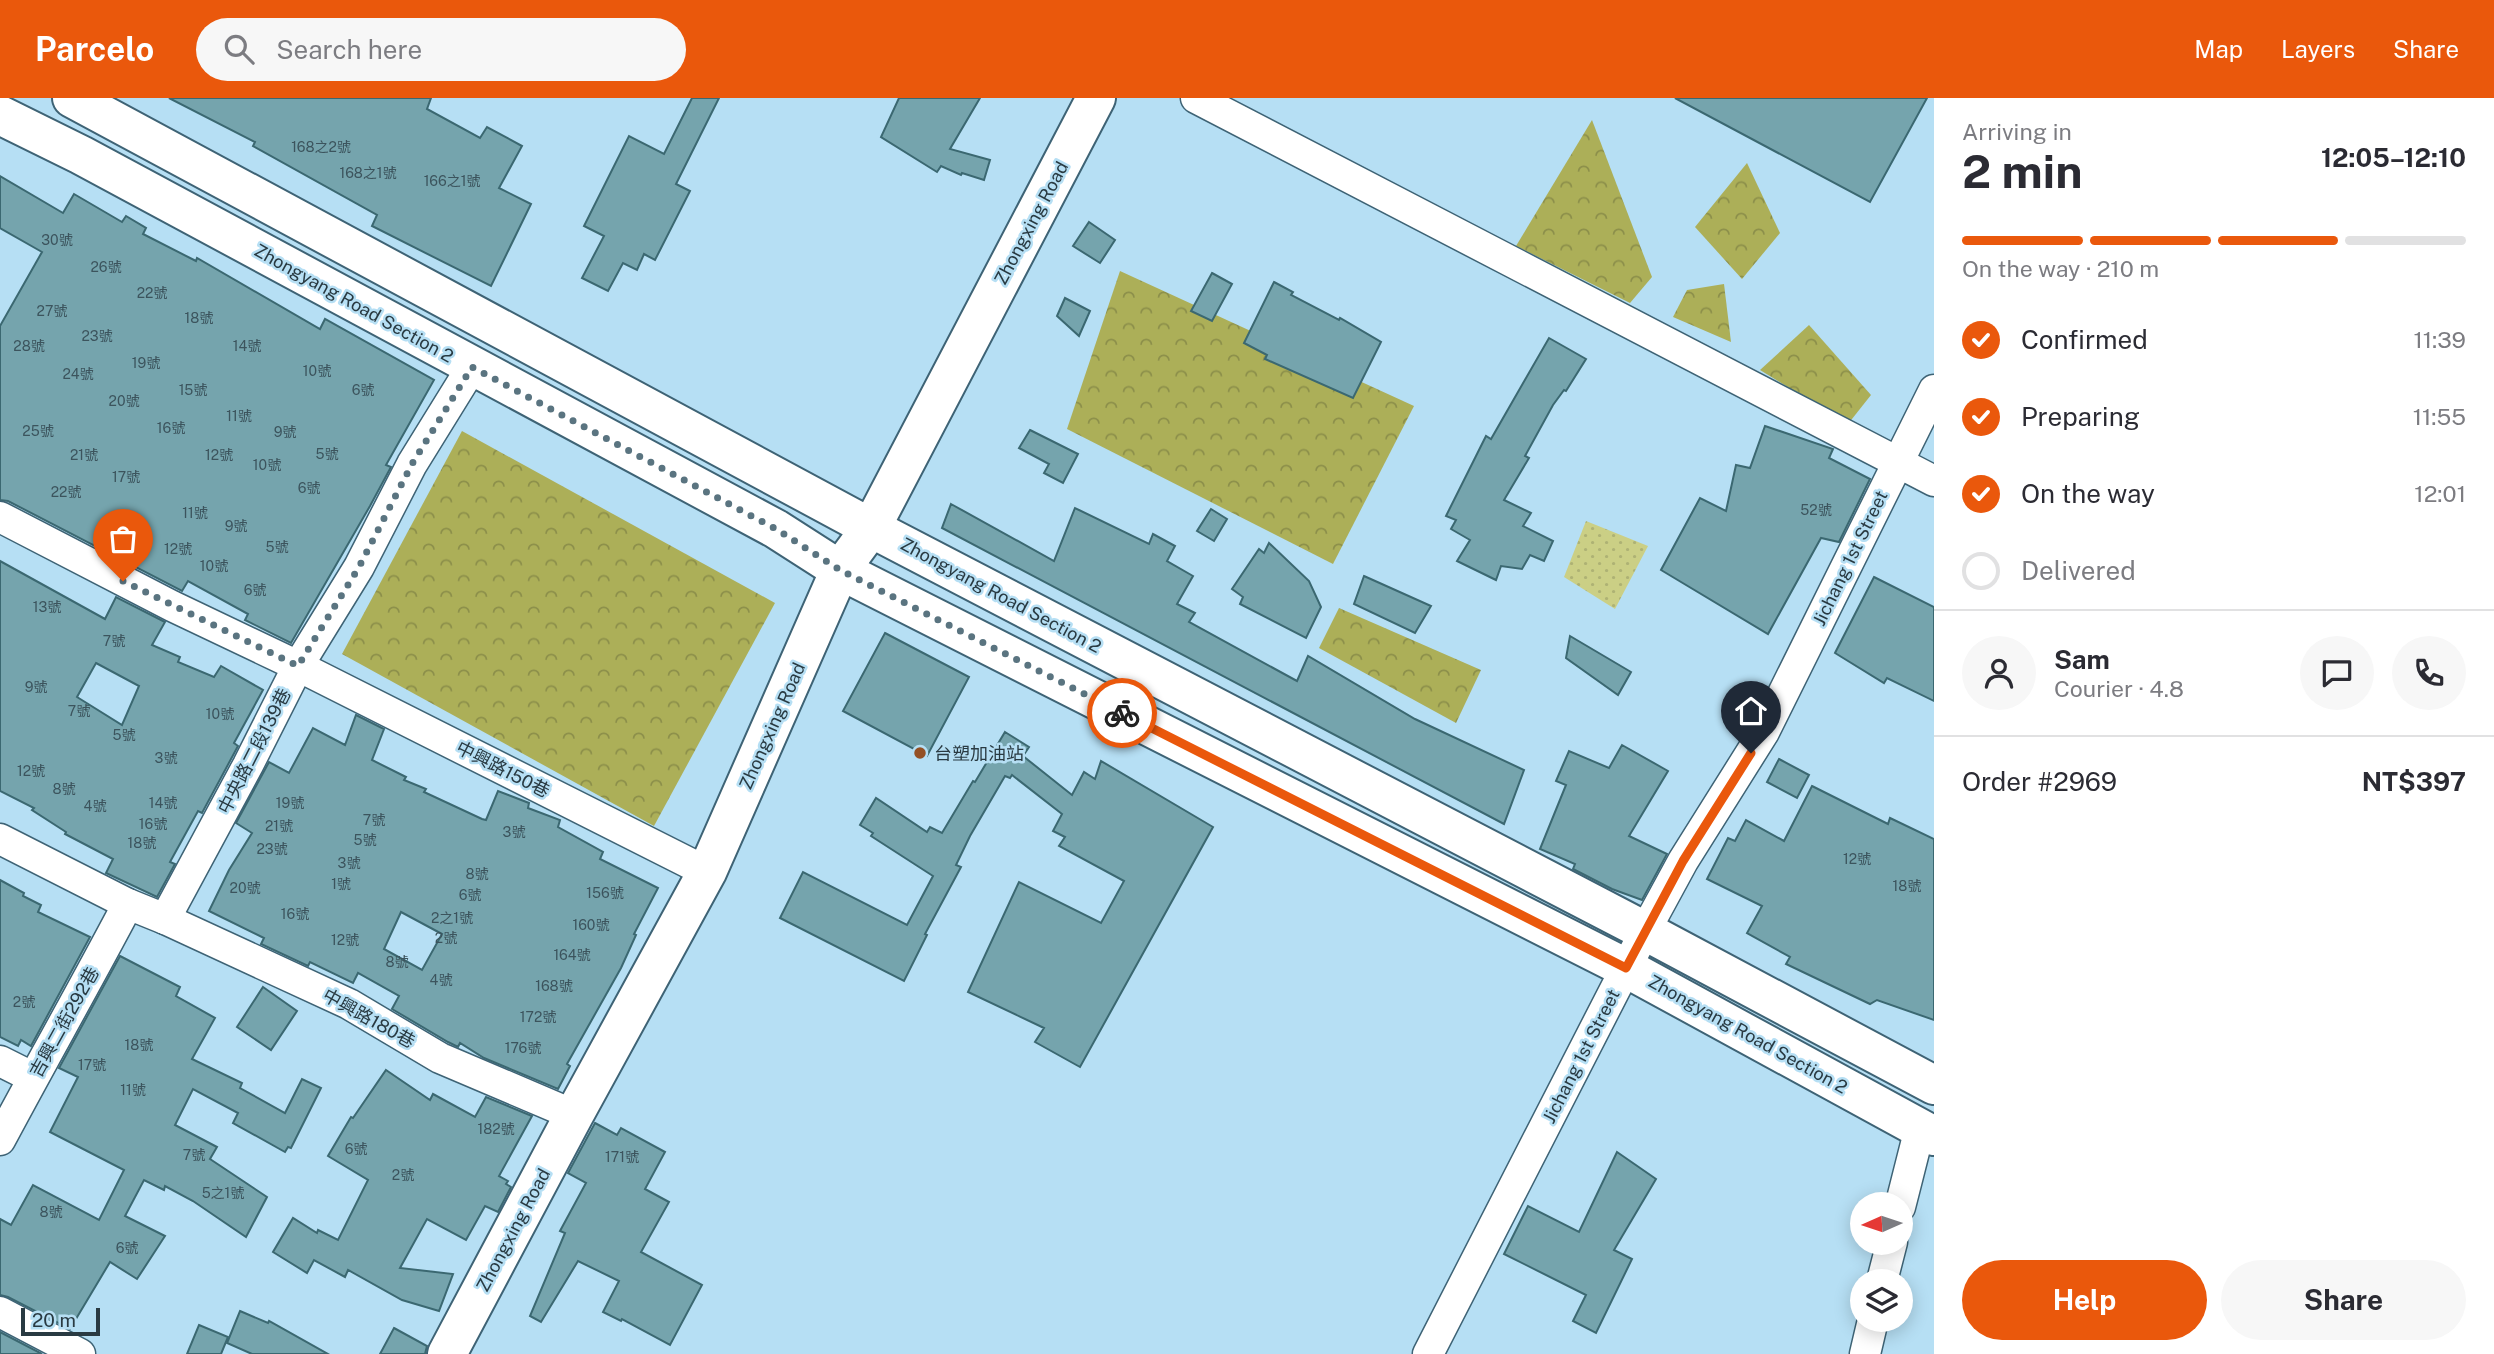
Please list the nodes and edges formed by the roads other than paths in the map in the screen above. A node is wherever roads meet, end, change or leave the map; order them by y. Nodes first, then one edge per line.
1 (72, 98) edge
2 (1096, 98) edge
3 (1196, 98) edge
4 (0, 115) edge
5 (472, 367) junction
6 (1934, 390) edge
7 (1897, 462) junction
8 (1934, 481) edge
9 (0, 517) edge
10 (871, 528) junction
11 (840, 570) junction
12 (298, 666) junction
13 (0, 839) edge
14 (708, 872) junction
15 (128, 904) junction
16 (165, 919) junction
17 (1645, 931) junction
18 (1626, 968) junction
19 (0, 1061) edge
20 (32, 1077) junction
21 (1934, 1085) edge
22 (574, 1115) junction
23 (1927, 1132) edge
24 (0, 1140) edge
25 (1905, 1192) edge
26 (0, 1312) edge
27 (1870, 1332) edge
28 (80, 1354) edge
29 (447, 1354) edge
30 (1428, 1354) edge
31 (1865, 1354) edge

1 - 10 street, Zhongyang Road Section 2
2 - 10 street, Zhongxing Road
3 - 7 street
4 - 5 street, Zhongyang Road Section 2
5 - 11 street, Zhongyang Road Section 2
5 - 12 street, 中央路二段139巷
6 - 7 street, Jichang 1st Street
7 - 8 street
7 - 17 street, Jichang 1st Street
9 - 12 street, 中興路150巷
10 - 11 street, Zhongxing Road
10 - 17 street, Zhongyang Road Section 2
11 - 14 street, Zhongxing Road
11 - 18 street, Zhongyang Road Section 2
12 - 14 street, 中興路150巷
12 - 16 street, 中央路二段139巷
13 - 15 street, 中興路180巷
14 - 22 street, Zhongxing Road
15 - 16 street, 中興路180巷
15 - 20 street, 吉興二街292巷
16 - 22 street, 中興路180巷
17 - 18 street, Jichang 1st Street
17 - 21 street, Zhongyang Road Section 2
18 - 23 street, Zhongyang Road Section 2
18 - 30 street, Jichang 1st Street
19 - 20 street
20 - 24 street, 吉興二街292巷
22 - 29 street, Zhongxing Road
23 - 25 street
26 - 28 street
27 - 31 street

